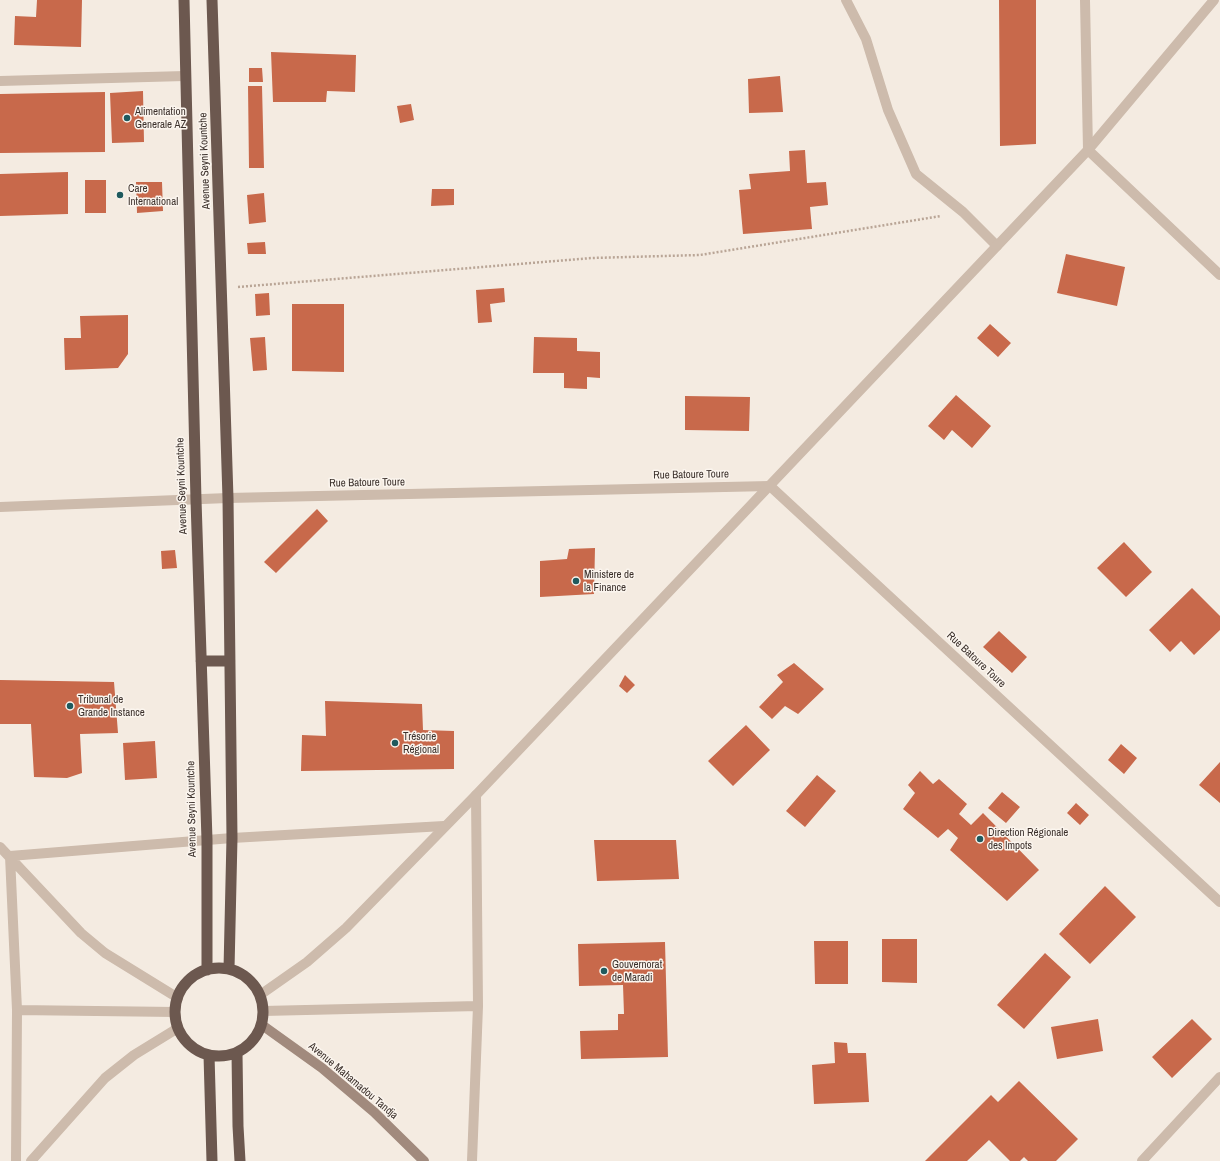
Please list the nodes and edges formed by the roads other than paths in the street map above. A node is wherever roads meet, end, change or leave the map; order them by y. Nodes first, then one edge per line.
1 (184, 0) edge
2 (212, 0) edge
3 (846, 0) edge
4 (1085, 0) edge
5 (1214, 0) edge
6 (185, 76) junction
7 (0, 81) edge
8 (1088, 150) junction
9 (997, 246) junction
10 (1220, 275) edge
11 (770, 486) junction
12 (228, 498) junction
13 (196, 500) junction
14 (0, 507) edge
15 (230, 661) junction
16 (201, 662) junction
17 (476, 794) junction
18 (444, 826) junction
19 (232, 838) junction
20 (206, 840) junction
21 (0, 847) edge
22 (10, 856) junction
23 (1220, 902) edge
24 (229, 969) junction
25 (207, 970) junction
26 (260, 995) junction
27 (178, 998) junction
28 (478, 1006) junction
29 (17, 1010) junction
30 (263, 1011) junction
31 (175, 1012) junction
32 (262, 1025) junction
33 (178, 1028) junction
34 (237, 1053) junction
35 (209, 1055) junction
36 (1220, 1077) edge
37 (16, 1161) edge
38 (31, 1161) edge
39 (212, 1161) edge
40 (240, 1161) edge
41 (424, 1161) edge
42 (472, 1161) edge
43 (1142, 1161) edge

1 - 6 highway, Avenue Seyni Kountche
2 - 12 highway, Avenue Seyni Kountche
3 - 9 street
4 - 8 street
5 - 8 street
6 - 7 street
6 - 13 highway, Avenue Seyni Kountche
8 - 9 street
8 - 10 street
9 - 11 street
11 - 12 street, Rue Batoure Toure
11 - 17 street
11 - 23 street, Rue Batoure Toure
12 - 13 street, Rue Batoure Toure
12 - 15 highway, Avenue Seyni Kountche
13 - 14 street, Rue Batoure Toure
13 - 16 highway, Avenue Seyni Kountche
15 - 16 highway
15 - 19 highway, Avenue Seyni Kountche
16 - 20 highway, Avenue Seyni Kountche
17 - 18 street
17 - 28 street
18 - 19 street
18 - 26 street
19 - 20 street
19 - 24 highway, Avenue Seyni Kountche
20 - 22 street
20 - 25 highway, Avenue Seyni Kountche
21 - 22 street
22 - 27 street
22 - 29 street
24 - 25 highway
24 - 26 highway
25 - 27 highway
26 - 30 highway
27 - 31 highway
28 - 30 street
28 - 42 street
29 - 31 street
29 - 37 street
30 - 32 highway
31 - 33 highway
32 - 34 highway
32 - 41 main road, Avenue Mahamadou Tandja
33 - 35 highway
33 - 38 street
34 - 35 highway
34 - 40 highway
35 - 39 highway
36 - 43 street

